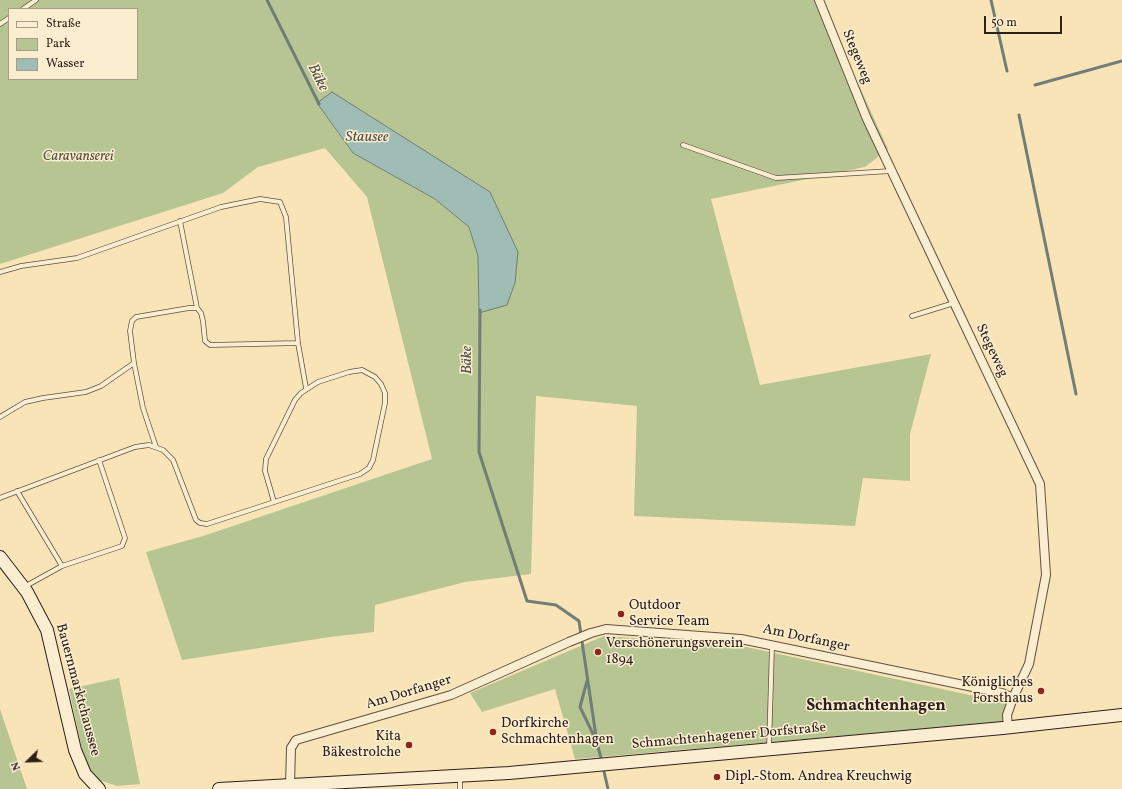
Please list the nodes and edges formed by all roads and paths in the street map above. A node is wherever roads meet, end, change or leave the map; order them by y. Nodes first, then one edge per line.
1 (36, 0) edge
2 (819, 0) edge
3 (24, 8) edge
4 (682, 145) dead end
5 (891, 171) junction
6 (180, 221) junction
7 (0, 272) edge
8 (954, 303) junction
9 (197, 308) junction
10 (912, 316) dead end
11 (298, 343) junction
12 (134, 363) junction
13 (306, 388) junction
14 (0, 417) edge
15 (156, 447) junction
16 (100, 460) junction
17 (16, 491) junction
18 (0, 498) edge
19 (274, 502) junction
20 (0, 557) edge
21 (62, 566) junction
22 (24, 587) junction
23 (772, 646) junction
24 (1013, 698) junction
25 (1122, 715) edge
26 (1008, 728) junction
27 (769, 748) junction
28 (460, 776) junction
29 (290, 785) junction
30 (100, 789) edge
31 (219, 789) edge
32 (460, 789) edge

1 - 3 lane
2 - 5 street, Stegeweg
4 - 5 lane
5 - 8 street, Stegeweg
6 - 7 lane
6 - 9 lane
6 - 11 lane
8 - 10 lane
8 - 24 street, Stegeweg
9 - 11 lane
9 - 12 lane
11 - 13 lane
12 - 14 lane
12 - 15 lane
13 - 19 lane
13 - 19 lane
15 - 16 lane
15 - 19 lane
16 - 17 lane
16 - 21 lane
17 - 18 lane
17 - 21 lane
20 - 22 main road, Bauernmarktchaussee
21 - 22 lane
22 - 30 main road, Bauernmarktchaussee
23 - 24 street, Am Dorfanger
23 - 27 lane
23 - 29 street, Am Dorfanger
24 - 26 street, Stegeweg
25 - 26 main road, Schmachtenhagener Dorfstraße
26 - 27 main road, Schmachtenhagener Dorfstraße
27 - 28 main road, Schmachtenhagener Dorfstraße
28 - 29 main road, Schmachtenhagener Dorfstraße
28 - 32 lane
29 - 31 main road, Schmachtenhagener Dorfstraße

